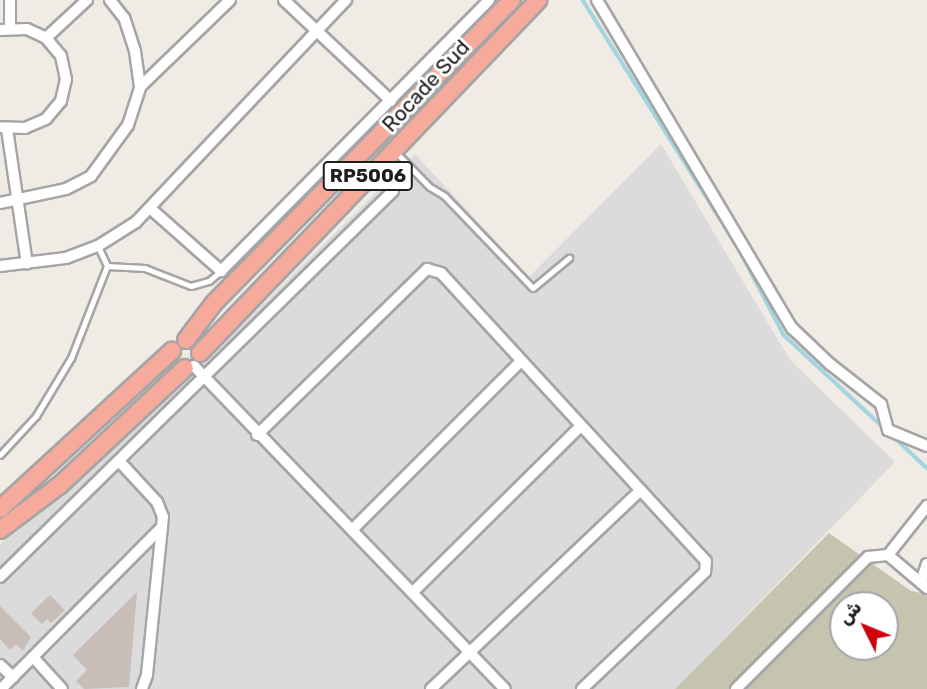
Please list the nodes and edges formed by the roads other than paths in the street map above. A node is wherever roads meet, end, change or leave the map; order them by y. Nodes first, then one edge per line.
1 (10, 0) edge
2 (87, 0) edge
3 (110, 0) edge
4 (230, 0) edge
5 (284, 0) edge
6 (346, 0) edge
7 (489, 0) edge
8 (512, 0) edge
9 (538, 0) edge
10 (597, 0) edge
11 (5, 29) edge
12 (315, 32) junction
13 (47, 38) junction
14 (140, 87) junction
15 (391, 102) junction
16 (4, 128) edge
17 (394, 150) junction
18 (393, 191) dead end
19 (19, 201) junction
20 (0, 203) edge
21 (151, 209) junction
22 (97, 246) junction
23 (569, 258) dead end
24 (27, 264) junction
25 (107, 265) junction
26 (0, 266) edge
27 (221, 271) junction
28 (186, 340) junction
29 (172, 351) junction
30 (520, 362) junction
31 (195, 366) junction
32 (581, 426) junction
33 (257, 435) junction
34 (927, 446) edge
35 (0, 455) edge
36 (119, 461) junction
37 (641, 490) junction
38 (927, 506) edge
39 (0, 509) edge
40 (162, 527) junction
41 (0, 530) edge
42 (352, 530) junction
43 (888, 555) junction
44 (927, 564) edge
45 (0, 577) edge
46 (924, 585) edge
47 (413, 592) junction
48 (469, 653) junction
49 (33, 657) junction
50 (0, 665) edge
51 (13, 677) junction
52 (1, 689) edge
53 (62, 689) edge
54 (142, 689) edge
55 (432, 689) edge
56 (505, 689) edge
57 (582, 689) edge
58 (736, 689) edge

1 - 11 street
2 - 13 street
3 - 14 street
4 - 14 street
5 - 12 street
6 - 12 street
7 - 15 street
8 - 28 highway, Rocade Sud / RP5006
9 - 17 highway, Rocade Sud / RP5006
10 - 34 street
11 - 13 street
12 - 15 street
12 - 21 street
13 - 16 street
14 - 19 street
15 - 27 street
16 - 19 street
17 - 23 lane
17 - 31 highway, Rocade Sud / RP5006
18 - 31 street
19 - 20 street
19 - 24 street
21 - 22 street
21 - 27 street
22 - 24 street
22 - 25 lane
24 - 26 street
25 - 27 lane
25 - 35 lane
28 - 29 highway, Rocade Sud / RP5006
28 - 31 highway
29 - 31 highway
29 - 39 highway, Rocade Sud / RP5006
30 - 32 street
30 - 33 street
30 - 42 street
31 - 33 street
31 - 36 street
31 - 41 highway, Rocade Sud / RP5006
32 - 37 street
32 - 47 street
33 - 42 street
36 - 40 street
36 - 45 street
37 - 48 street
37 - 57 street
38 - 43 street
40 - 49 street
40 - 54 street
42 - 47 street
43 - 46 street
43 - 58 street
44 - 46 street
47 - 48 street
48 - 55 street
48 - 56 street
49 - 51 street
49 - 53 street
50 - 51 street
51 - 52 street

